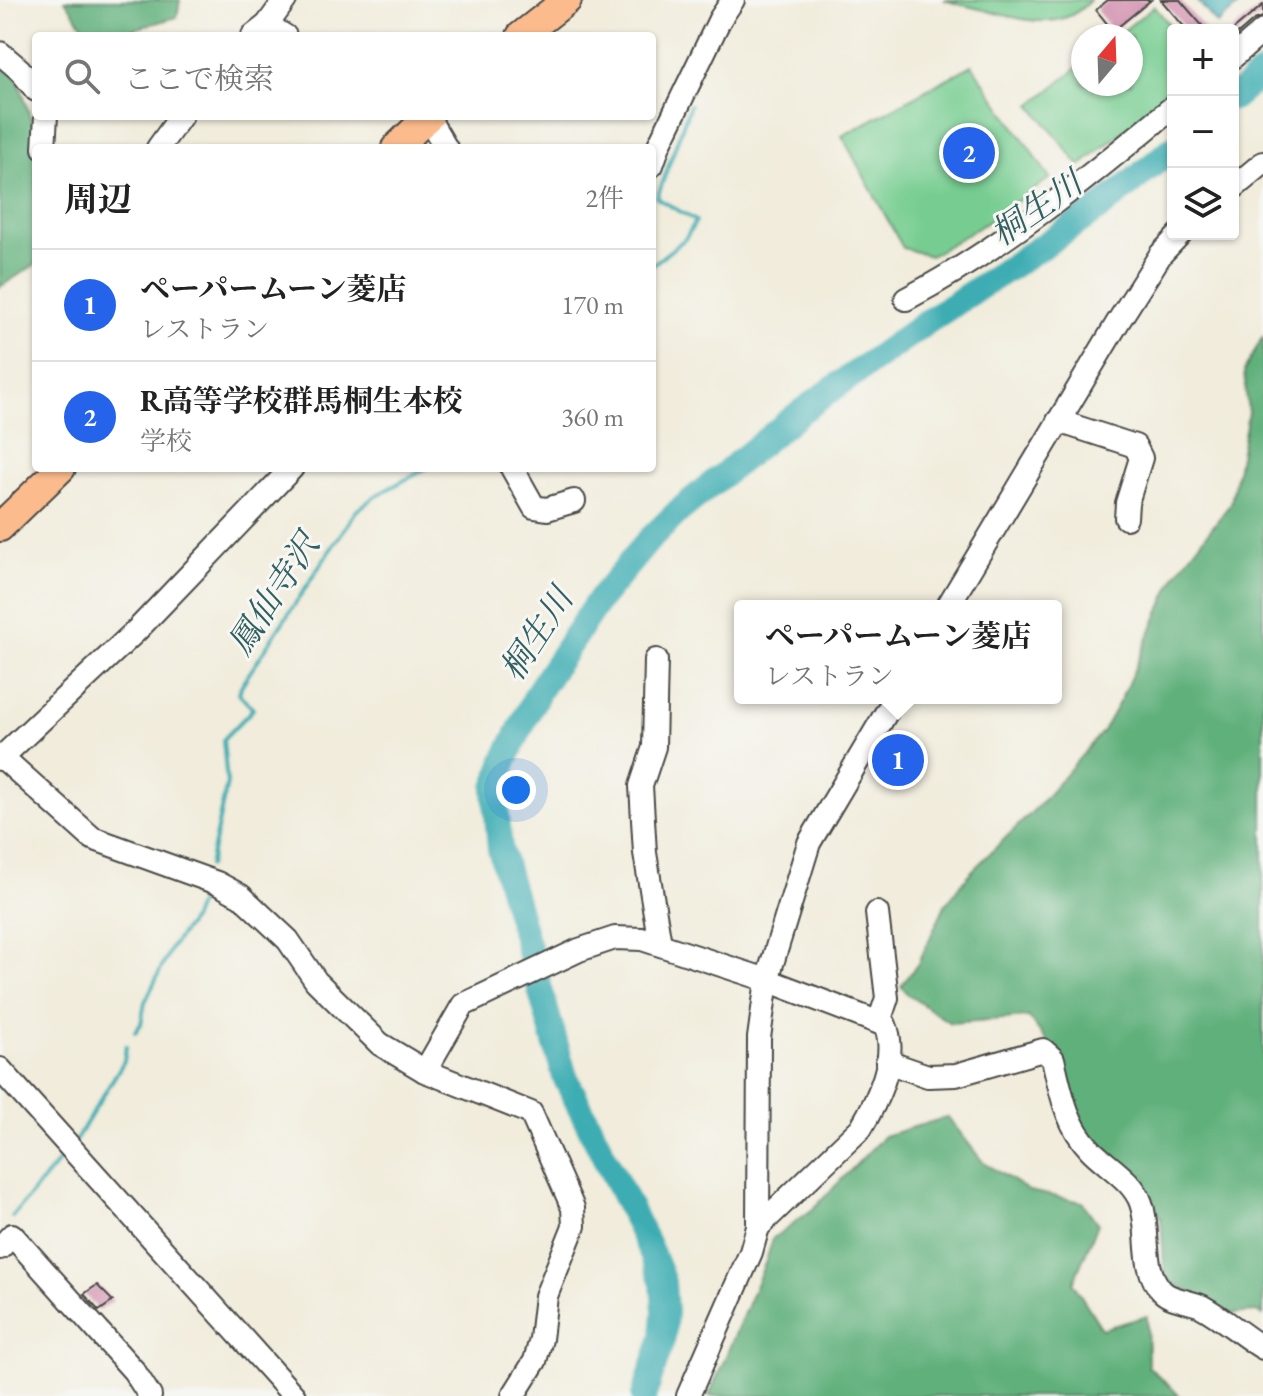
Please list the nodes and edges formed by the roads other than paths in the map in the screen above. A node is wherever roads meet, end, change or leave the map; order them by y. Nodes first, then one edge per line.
1 (285, 0) edge
2 (567, 0) edge
3 (733, 0) edge
4 (1263, 31) edge
5 (268, 32) edge
6 (526, 32) edge
7 (1239, 52) edge
8 (0, 53) edge
9 (32, 85) edge
10 (1167, 112) edge
11 (46, 120) edge
12 (178, 120) edge
13 (424, 120) edge
14 (430, 120) edge
15 (44, 144) edge
16 (161, 144) edge
17 (400, 144) edge
18 (444, 144) edge
19 (656, 154) edge
20 (1263, 163) edge
21 (1239, 183) edge
22 (1174, 240) edge
23 (906, 299) dead end
24 (1058, 421) junction
25 (57, 472) edge
26 (288, 472) edge
27 (514, 472) edge
28 (574, 501) dead end
29 (1126, 518) dead end
30 (0, 527) edge
31 (952, 600) edge
32 (656, 660) dead end
33 (891, 704) edge
34 (1, 758) edge
35 (877, 913) dead end
36 (660, 944) junction
37 (767, 980) junction
38 (879, 1022) junction
39 (887, 1062) junction
40 (0, 1069) edge
41 (425, 1071) junction
42 (758, 1227) junction
43 (0, 1248) edge
44 (1263, 1348) edge
45 (150, 1396) edge
46 (294, 1396) edge
47 (513, 1396) edge
48 (688, 1396) edge

1 - 5 street
2 - 6 main road
3 - 19 street
4 - 7 street
8 - 9 street
10 - 23 street
11 - 15 street
12 - 16 street
13 - 17 main road
14 - 18 street
20 - 21 street
22 - 24 street
24 - 29 street
24 - 31 street
25 - 30 main road
26 - 34 street
27 - 28 street
32 - 36 street
33 - 37 street
34 - 41 street
35 - 38 street
36 - 37 street
36 - 41 street
37 - 38 street
37 - 42 street
38 - 39 street
39 - 42 street
39 - 44 street
40 - 46 street
41 - 47 street
42 - 48 street
43 - 45 street

